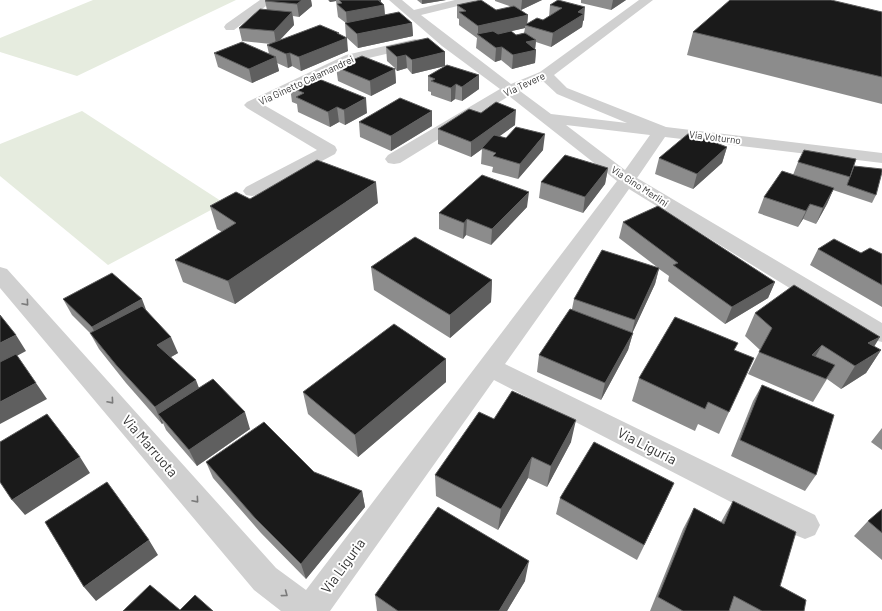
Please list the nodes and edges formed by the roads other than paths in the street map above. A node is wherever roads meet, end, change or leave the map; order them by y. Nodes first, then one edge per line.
1 (268, 0) edge
2 (395, 0) edge
3 (470, 0) edge
4 (647, 0) edge
5 (412, 14) junction
6 (230, 27) dead end
7 (440, 37) junction
8 (545, 75) junction
9 (509, 90) junction
10 (547, 118) junction
11 (661, 131) junction
12 (882, 158) edge
13 (394, 159) dead end
14 (627, 180) junction
15 (252, 191) dead end
16 (0, 274) edge
17 (882, 334) edge
18 (489, 367) junction
19 (804, 524) dead end
20 (308, 611) edge

1 - 6 street
2 - 5 street, Via Gino Merlini
3 - 5 street
4 - 8 street, Via Tevere
5 - 7 street, Via Gino Merlini
7 - 9 street, Via Gino Merlini
7 - 15 street, Via Ginetto Calamandrei
8 - 9 street, Via Tevere
8 - 11 street
9 - 10 street, Via Gino Merlini
9 - 13 street, Via Tevere
10 - 11 street, Via Volturno
10 - 14 street, Via Gino Merlini
11 - 12 street, Via Volturno
11 - 14 street, Via Liguria
14 - 17 street, Via Gino Merlini
14 - 18 street, Via Liguria
16 -> 20 street, Via Marruota
18 - 19 street, Via Liguria
18 - 20 street, Via Liguria

